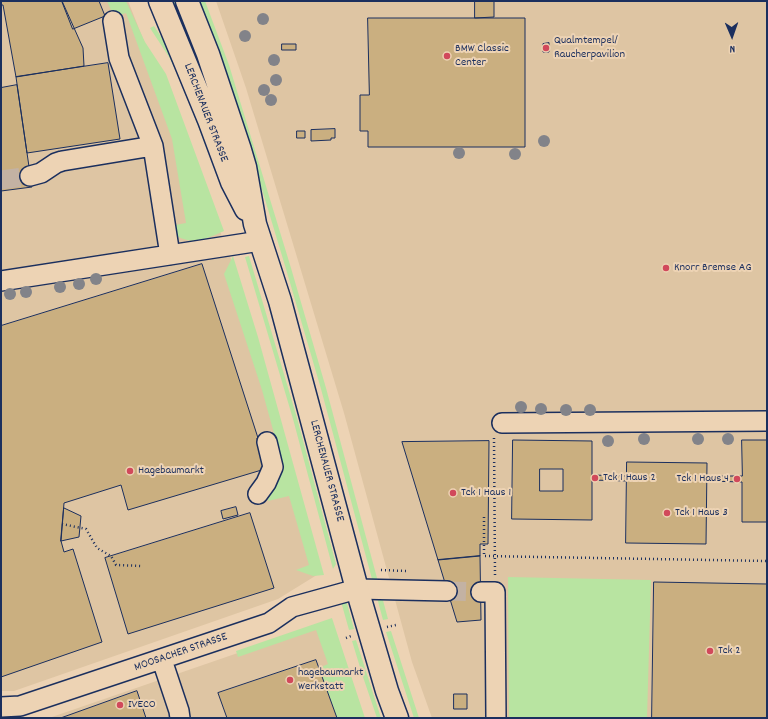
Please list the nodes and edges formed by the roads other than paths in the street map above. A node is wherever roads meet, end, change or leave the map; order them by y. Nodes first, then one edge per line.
1 (160, 1) edge
2 (187, 1) edge
3 (113, 22) dead end
4 (153, 146) junction
5 (30, 176) tunnel mouth
6 (257, 232) junction
7 (170, 255) junction
8 (1, 281) edge
9 (767, 421) edge
10 (502, 423) road end
11 (267, 442) dead end
12 (258, 494) dead end
13 (357, 588) junction
14 (448, 591) tunnel mouth
15 (488, 592) road end
16 (162, 660) junction
17 (1, 707) edge
18 (180, 718) edge
19 (397, 718) edge
20 (496, 718) edge

1 - 6 main road, LERCHENAUER STRASSE
2 - 6 main road, LERCHENAUER STRASSE
3 - 4 lane
4 - 5 lane
4 - 7 lane
6 - 7 lane
6 - 13 main road, LERCHENAUER STRASSE
7 - 8 lane
9 - 10 lane
11 - 12 lane
13 - 14 lane, MOOSACHER STRASSE
13 - 16 lane, MOOSACHER STRASSE
13 - 19 main road, LERCHENAUER STRASSE
15 - 20 lane
16 - 17 lane, MOOSACHER STRASSE
16 - 18 lane

